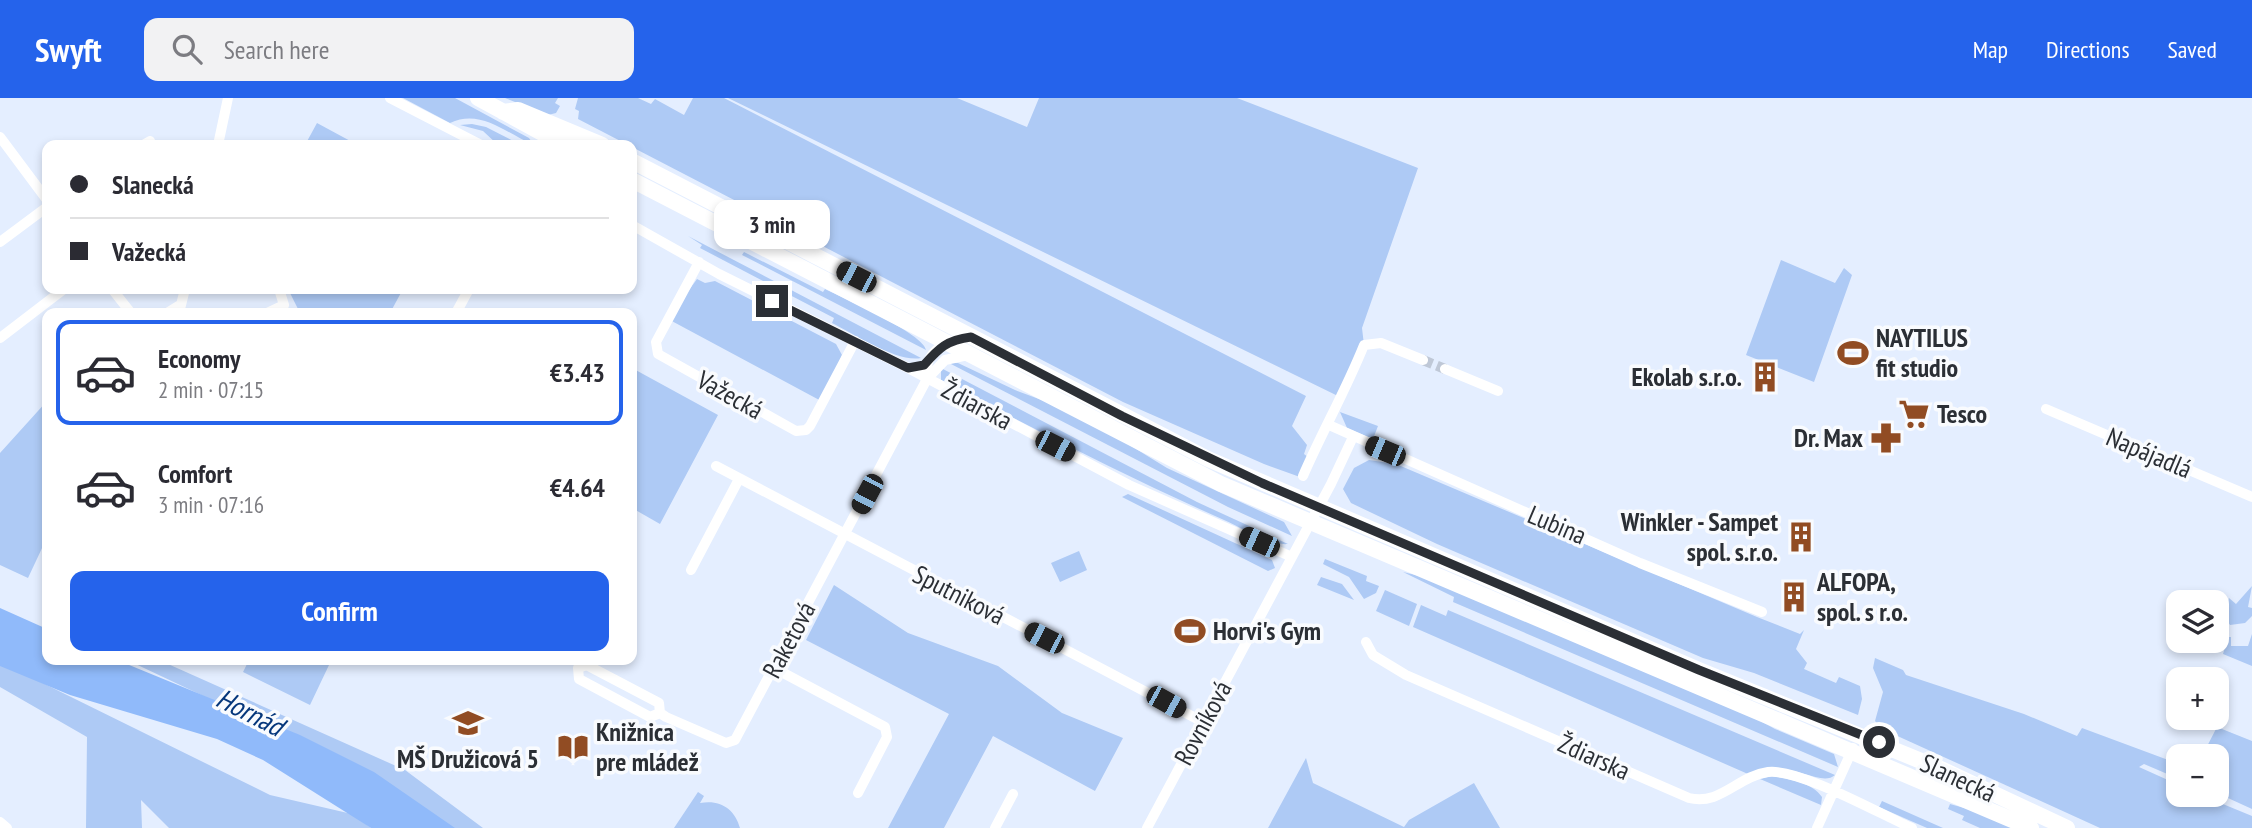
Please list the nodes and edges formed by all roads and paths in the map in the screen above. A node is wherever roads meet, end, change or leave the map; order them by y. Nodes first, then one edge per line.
1 (228, 98) edge
2 (390, 98) edge
3 (478, 98) edge
4 (0, 137) edge
5 (549, 138) edge
6 (219, 140) edge
7 (471, 140) edge
8 (637, 164) edge
9 (637, 183) edge
10 (42, 193) edge
11 (42, 211) edge
12 (637, 228) edge
13 (0, 242) edge
14 (699, 262) junction
15 (57, 294) edge
16 (116, 294) edge
17 (281, 294) edge
18 (127, 308) edge
19 (278, 308) edge
20 (922, 330) junction
21 (971, 337) junction
22 (0, 338) edge
23 (855, 341) junction
24 (946, 343) junction
25 (968, 355) junction
26 (929, 358) junction
27 (1423, 360) tunnel mouth
28 (908, 368) junction
29 (1445, 369) tunnel mouth
30 (927, 379) junction
31 (1498, 391) dead end
32 (2046, 409) dead end
33 (1329, 425) junction
34 (1353, 437) junction
35 (716, 466) dead end
36 (1303, 476) dead end
37 (739, 479) junction
38 (2252, 497) edge
39 (1319, 507) junction
40 (1310, 522) junction
41 (845, 535) junction
42 (1292, 557) junction
43 (691, 570) dead end
44 (1762, 612) dead end
45 (1366, 642) dead end
46 (581, 665) edge
47 (587, 665) edge
48 (774, 668) junction
49 (660, 713) junction
50 (1203, 722) junction
51 (1859, 734) junction
52 (1852, 751) junction
53 (858, 793) dead end
54 (1833, 793) junction
55 (1013, 794) dead end
56 (0, 822) edge
57 (7, 828) edge
58 (995, 828) edge
59 (1147, 828) edge
60 (1817, 828) edge
61 (1912, 828) edge
62 (2031, 828) edge
63 (2067, 828) edge

1 - 6 street
2 - 7 street
3 - 5 main road
4 - 10 street
8 - 21 main road, Slanecká
9 - 20 main road, Slanecká
11 - 13 street
12 - 14 street
14 - 23 street
14 - 23 street, Važecká
15 - 22 street
16 - 18 street
17 - 19 street
20 - 24 main road, Slanecká
20 - 26 street, Raketová
21 - 24 street
21 - 39 main road, Slanecká
23 - 28 street
24 - 25 main road, Slanecká
24 - 26 street
25 - 30 street, Raketová
25 - 40 main road, Slanecká
26 - 28 street
26 - 30 street, Raketová
27 - 33 street
28 - 30 street
29 - 31 street
30 - 41 street, Raketová
30 - 42 street, Ždiarska
32 - 38 street, Napájadlá
33 - 34 street, Lubina
33 - 36 street
34 - 39 street
34 - 44 street, Lubina
35 - 37 street, Sputniková
37 - 41 street, Sputniková
37 - 43 street
39 - 40 street, Rovníková
39 - 51 main road, Slanecká
40 - 42 street, Rovníková
40 - 52 main road, Slanecká
41 - 48 street, Raketová
41 - 50 street, Sputniková
42 - 50 street, Rovníková
45 - 54 street, Ždiarska
46 - 49 street
47 - 49 street, Raketová
48 - 49 street, Raketová
48 - 53 street
50 - 59 street, Rovníková
51 - 52 street
51 - 63 main road, Slanecká
52 - 54 street
52 - 62 main road, Slanecká
54 - 60 street
54 - 61 street, Ždiarska
55 - 58 street
56 - 57 street

